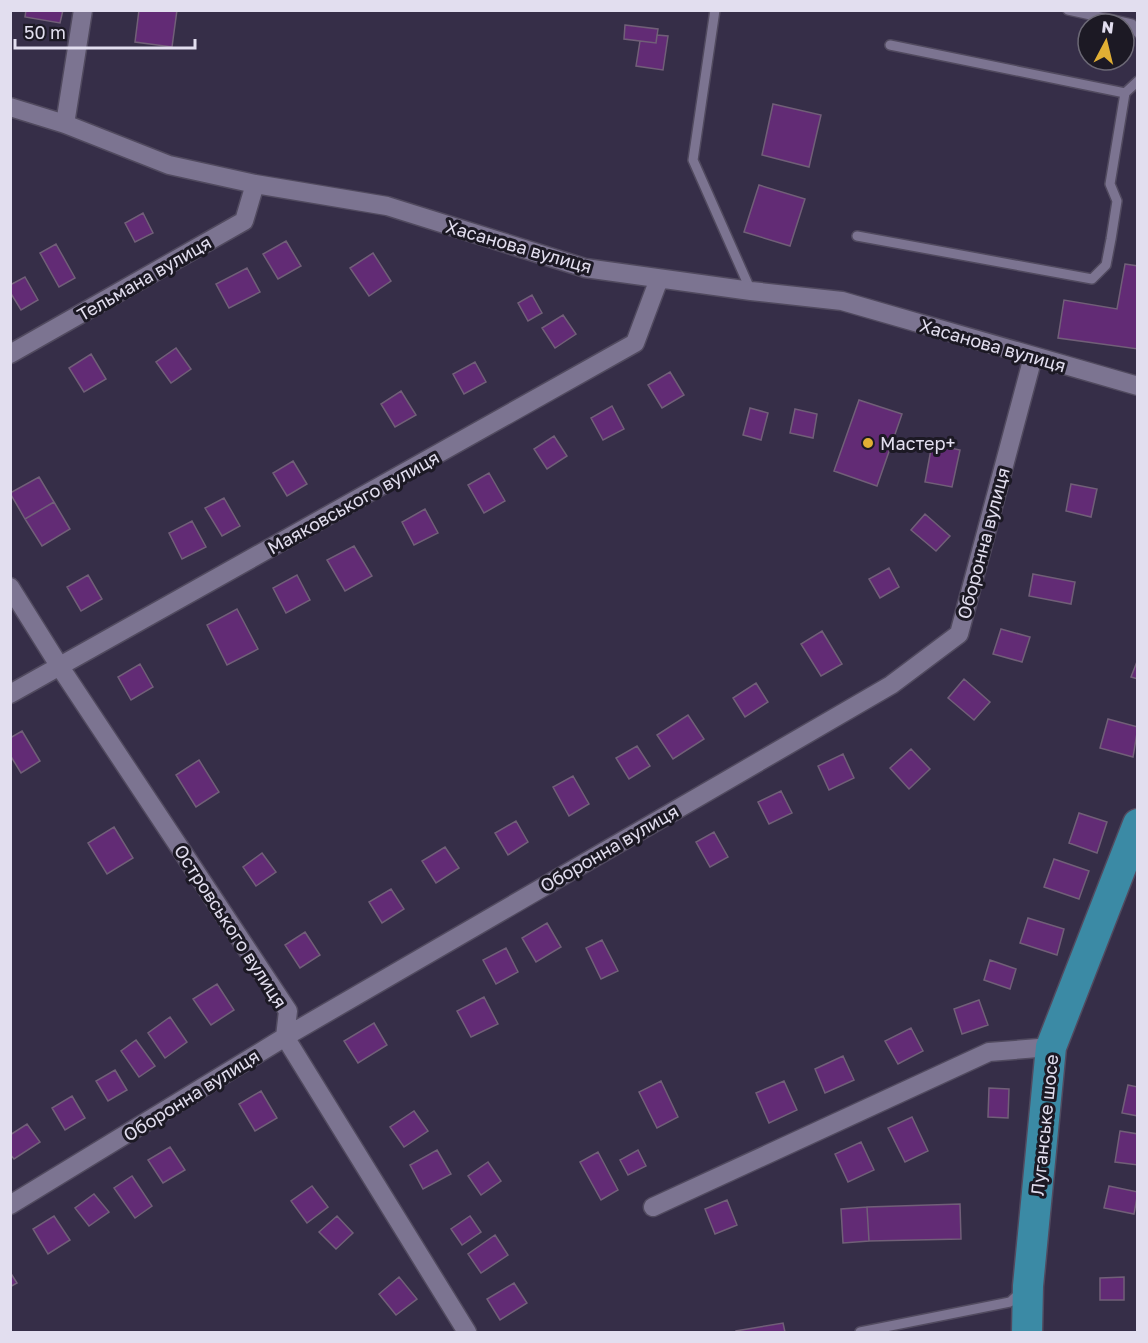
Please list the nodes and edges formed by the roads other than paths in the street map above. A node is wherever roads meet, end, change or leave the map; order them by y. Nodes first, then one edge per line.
1 (83, 10) edge
2 (715, 10) edge
3 (1068, 10) edge
4 (1137, 33) edge
5 (890, 45) dead end
6 (1137, 81) edge
7 (1125, 93) junction
8 (10, 106) edge
9 (65, 124) junction
10 (255, 184) junction
11 (857, 236) dead end
12 (659, 279) junction
13 (751, 291) junction
14 (10, 354) edge
15 (1034, 357) junction
16 (1137, 386) edge
17 (10, 587) edge
18 (60, 667) junction
19 (10, 694) edge
20 (1137, 824) edge
21 (285, 1037) junction
22 (1051, 1047) junction
23 (10, 1205) edge
24 (652, 1207) dead end
25 (1028, 1286) junction
26 (926, 1321) junction
27 (467, 1332) edge
28 (860, 1332) edge
29 (927, 1332) edge
30 (1027, 1332) edge

1 - 9 street
2 - 13 lane
3 - 4 lane
5 - 7 lane
6 - 7 lane
7 - 11 lane
8 - 9 street, Хасанова вулиця
9 - 10 street, Хасанова вулиця
10 - 12 street, Хасанова вулиця
10 - 14 street, Тельмана вулиця
12 - 13 street, Хасанова вулиця
12 - 18 street, Маяковського вулиця
13 - 15 street, Хасанова вулиця
15 - 16 street, Хасанова вулиця
15 - 21 street, Оборонна вулиця
17 - 18 street, Островського вулиця
18 - 19 street, Маяковського вулиця
18 - 21 street, Островського вулиця
20 - 22 main road, Луганське шосе
21 - 23 street, Оборонна вулиця
21 - 27 street
22 - 24 street
22 - 25 main road, Луганське шосе
25 - 26 lane
25 - 30 main road, Луганське шосе
26 - 28 lane
26 - 29 lane

